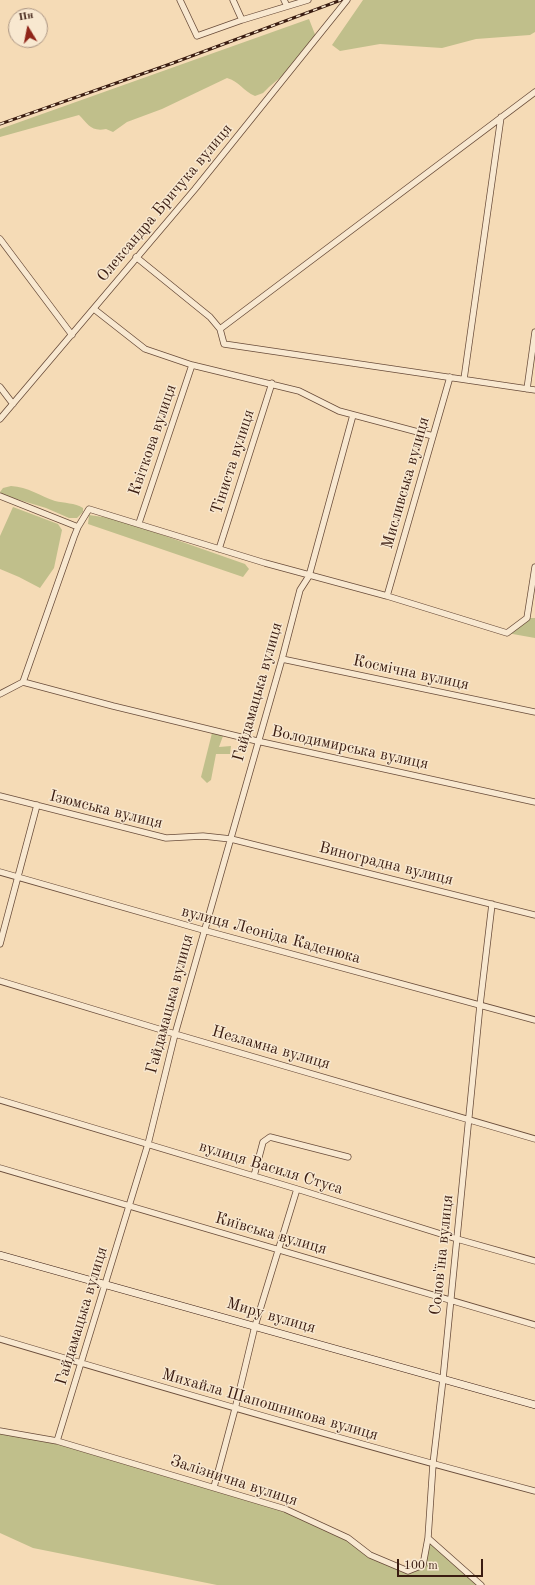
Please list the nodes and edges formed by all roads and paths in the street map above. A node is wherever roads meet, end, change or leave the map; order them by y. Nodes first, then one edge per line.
1 (180, 0) edge
2 (233, 0) edge
3 (308, 0) edge
4 (347, 0) edge
5 (286, 3) edge
6 (242, 20) junction
7 (535, 92) edge
8 (501, 117) junction
9 (0, 239) edge
10 (136, 257) junction
11 (94, 309) junction
12 (220, 329) junction
13 (535, 332) edge
14 (72, 335) junction
15 (192, 365) junction
16 (450, 377) junction
17 (464, 379) junction
18 (272, 383) junction
19 (0, 387) edge
20 (527, 389) junction
21 (535, 390) edge
22 (13, 404) junction
23 (354, 416) junction
24 (0, 419) edge
25 (433, 436) junction
26 (0, 496) edge
27 (139, 523) junction
28 (78, 527) junction
29 (220, 548) junction
30 (535, 567) edge
31 (309, 576) junction
32 (387, 596) junction
33 (282, 659) junction
34 (23, 682) junction
35 (0, 694) edge
36 (535, 712) edge
37 (257, 741) junction
38 (0, 796) edge
39 (535, 802) edge
40 (37, 805) junction
41 (231, 839) junction
42 (0, 872) edge
43 (18, 878) junction
44 (492, 904) junction
45 (535, 915) edge
46 (204, 930) junction
47 (0, 944) edge
48 (0, 981) edge
49 (480, 1005) junction
50 (535, 1020) edge
51 (175, 1034) junction
52 (0, 1100) edge
53 (469, 1118) junction
54 (535, 1138) edge
55 (148, 1144) junction
56 (348, 1157) dead end
57 (0, 1168) edge
58 (254, 1176) junction
59 (297, 1189) junction
60 (130, 1206) junction
61 (457, 1239) junction
62 (278, 1249) junction
63 (0, 1255) edge
64 (535, 1261) edge
65 (106, 1283) junction
66 (451, 1301) junction
67 (535, 1325) edge
68 (255, 1326) junction
69 (0, 1339) edge
70 (81, 1363) junction
71 (443, 1379) junction
72 (535, 1405) edge
73 (235, 1409) junction
74 (0, 1431) edge
75 (57, 1441) junction
76 (433, 1464) junction
77 (214, 1487) junction
78 (535, 1491) edge
79 (428, 1538) junction
80 (481, 1585) edge

1 - 6 street
2 - 6 street
3 - 5 street
4 - 10 street, Олександра Бричука вулиця
5 - 6 street
7 - 8 street
8 - 12 street
8 - 17 street
9 - 14 street
10 - 11 street, Олександра Бричука вулиця
10 - 12 street
11 - 14 street, Олександра Бричука вулиця
11 - 15 street
12 - 16 street
13 - 20 street
14 - 22 street, Олександра Бричука вулиця
15 - 18 street
15 - 27 street, Квіткова вулиця
16 - 17 street
16 - 25 street, Мисливська вулиця
17 - 20 street
18 - 23 street
18 - 29 street, Тіниста вулиця
19 - 22 street
20 - 21 street
22 - 24 street, Олександра Бричука вулиця
23 - 25 street
23 - 31 street, Гайдамацька вулиця
25 - 32 street, Мисливська вулиця
26 - 28 street
27 - 28 street
27 - 29 street
28 - 34 street
29 - 31 street
30 - 32 street
31 - 32 street
31 - 33 street, Гайдамацька вулиця
33 - 36 street, Космічна вулиця
33 - 37 street, Гайдамацька вулиця
34 - 35 street
34 - 37 street, Володимирська вулиця
37 - 39 street, Володимирська вулиця
37 - 41 street, Гайдамацька вулиця
38 - 40 street, Ізюмська вулиця
40 - 41 street, Ізюмська вулиця
40 - 43 street
41 - 44 street, Виноградна вулиця
41 - 46 street, Гайдамацька вулиця
42 - 43 street, вулиця Леоніда Каденюка
43 - 46 street, вулиця Леоніда Каденюка
43 - 47 street
44 - 45 street, Виноградна вулиця
44 - 49 street, Солов'їна вулиця
46 - 49 street, вулиця Леоніда Каденюка
46 - 51 street, Гайдамацька вулиця
48 - 51 street, Незламна вулиця
49 - 50 street, вулиця Леоніда Каденюка
49 - 53 street, Солов'їна вулиця
51 - 53 street, Незламна вулиця
51 - 55 street, Гайдамацька вулиця
52 - 55 street, вулиця Василя Стуса
53 - 54 street, Незламна вулиця
53 - 61 street, Солов'їна вулиця
55 - 58 street, вулиця Василя Стуса
55 - 60 street, Гайдамацька вулиця
56 - 58 street
57 - 60 street, Київська вулиця
58 - 59 street, вулиця Василя Стуса
59 - 61 street, вулиця Василя Стуса
59 - 62 street
60 - 62 street, Київська вулиця
60 - 65 street, Гайдамацька вулиця
61 - 64 street, вулиця Василя Стуса
61 - 66 street, Солов'їна вулиця
62 - 66 street, Київська вулиця
62 - 68 street
63 - 65 main road, Миру вулиця
65 - 68 main road, Миру вулиця
65 - 70 street, Гайдамацька вулиця
66 - 67 street, Київська вулиця
66 - 71 street, Солов'їна вулиця
68 - 71 main road, Миру вулиця
68 - 73 street
69 - 70 street, Михайла Шапошникова вулиця
70 - 73 street, Михайла Шапошникова вулиця
70 - 75 street, Гайдамацька вулиця
71 - 72 main road, Миру вулиця
71 - 76 street, Солов'їна вулиця
73 - 76 street, Михайла Шапошникова вулиця
73 - 77 street
74 - 75 street, Залізнична вулиця
75 - 77 street, Залізнична вулиця
76 - 78 street, Михайла Шапошникова вулиця
76 - 79 street, Солов'їна вулиця
77 - 79 street, Залізнична вулиця
79 - 80 street

